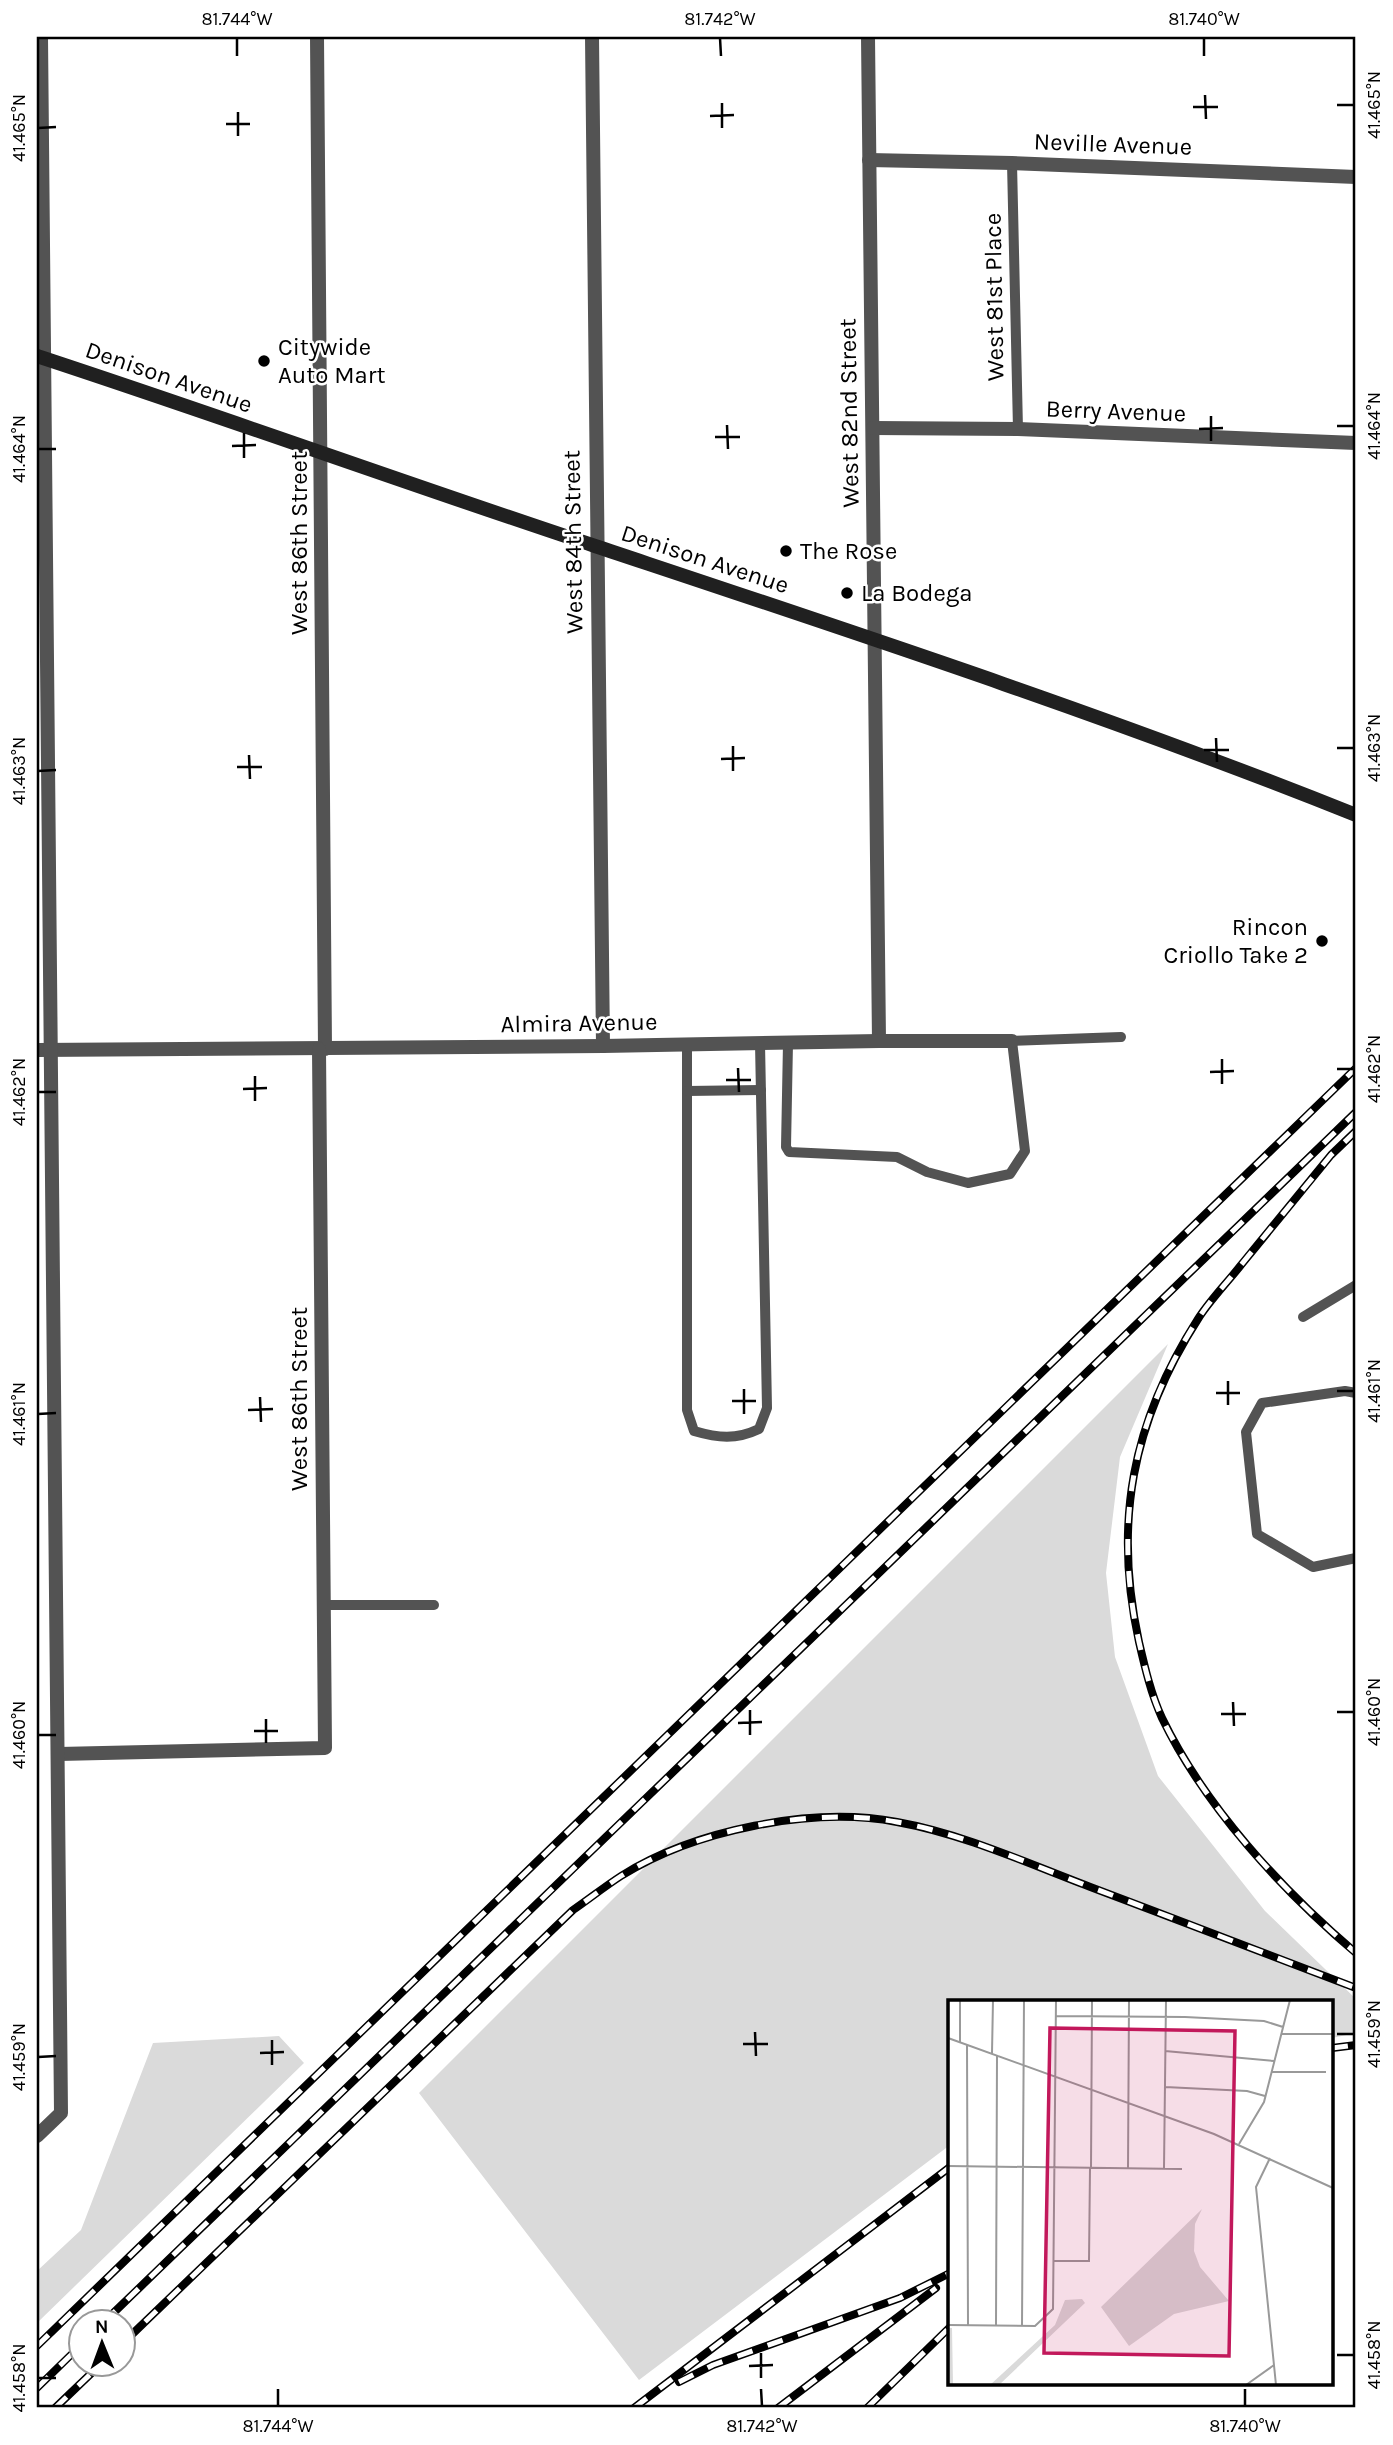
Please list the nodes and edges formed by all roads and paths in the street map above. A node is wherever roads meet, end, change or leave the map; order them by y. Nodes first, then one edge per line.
1 (41, 37) edge
2 (317, 37) edge
3 (592, 37) edge
4 (868, 37) edge
5 (869, 160) junction
6 (1012, 163) junction
7 (1356, 177) edge
8 (40, 357) edge
9 (873, 428) junction
10 (1018, 429) junction
11 (1356, 443) edge
12 (322, 454) junction
13 (596, 547) junction
14 (874, 638) junction
15 (1356, 815) edge
16 (1121, 1037) dead end
17 (879, 1041) junction
18 (1012, 1041) junction
19 (760, 1043) junction
20 (788, 1043) junction
21 (687, 1044) junction
22 (603, 1046) junction
23 (322, 1049) junction
24 (44, 1050) edge
25 (761, 1090) junction
26 (687, 1091) junction
27 (1356, 1285) edge
28 (1303, 1317) dead end
29 (1356, 1393) edge
30 (1356, 1558) edge
31 (324, 1605) junction
32 (434, 1605) dead end
33 (59, 1754) junction
34 (37, 2136) edge

1 - 8 street
2 - 12 street, West 86th Street
3 - 13 street, West 84th Street
4 - 5 street, West 82nd Street
5 - 6 street, Neville Avenue
5 - 9 street, West 82nd Street
6 - 7 street, Neville Avenue
6 - 10 lane, West 81st Place
8 - 12 main road, Denison Avenue
8 - 24 street
9 - 10 street, Berry Avenue
9 - 14 street, West 82nd Street
10 - 11 street, Berry Avenue
12 - 13 main road, Denison Avenue
12 - 23 street, West 86th Street
13 - 14 main road, Denison Avenue
13 - 22 street, West 84th Street
14 - 15 main road, Denison Avenue
14 - 17 street, West 82nd Street
16 - 18 lane, Almira Avenue
17 - 18 street, Almira Avenue
17 - 20 street, Almira Avenue
18 - 20 lane
19 - 20 street, Almira Avenue
19 - 21 street, Almira Avenue
19 - 25 lane
21 - 22 street, Almira Avenue
21 - 26 lane
22 - 23 street, Almira Avenue
23 - 24 street, Almira Avenue
23 - 31 street, West 86th Street
24 - 33 street
25 - 26 lane
25 - 26 lane
27 - 28 lane
29 - 30 lane
31 - 32 lane
31 - 33 street, West 86th Street
33 - 34 street

